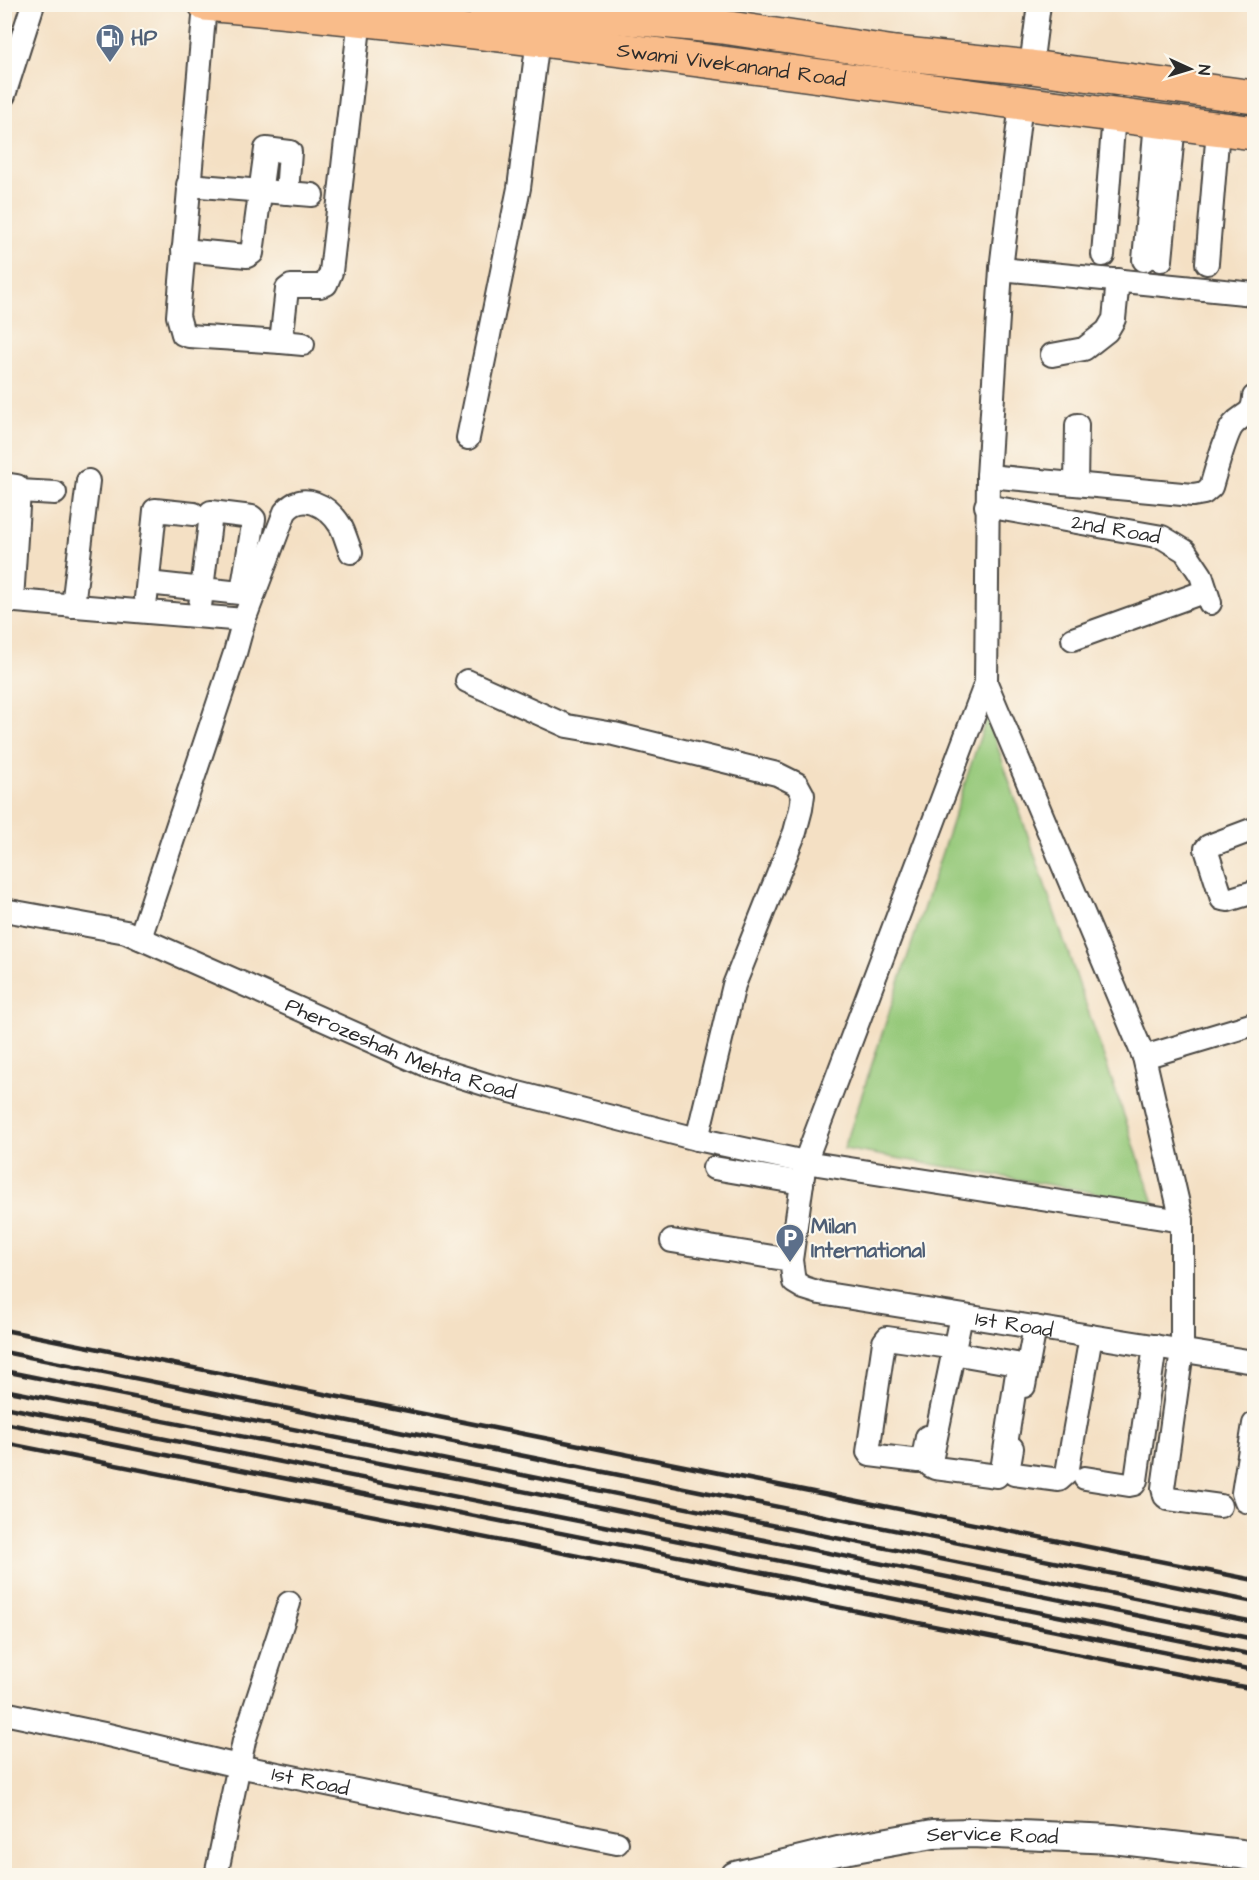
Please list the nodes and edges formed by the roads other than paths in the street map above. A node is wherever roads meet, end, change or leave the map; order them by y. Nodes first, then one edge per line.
1 (33, 4) edge
2 (205, 4) edge
3 (483, 4) edge
4 (621, 4) edge
5 (1039, 4) edge
6 (683, 12) dead end
7 (381, 14) edge
8 (538, 39) junction
9 (1031, 67) junction
10 (4, 95) edge
11 (1254, 97) edge
12 (1022, 103) junction
13 (1114, 115) junction
14 (1165, 122) junction
15 (1234, 131) edge
16 (188, 185) junction
17 (260, 191) junction
18 (287, 193) junction
19 (312, 195) dead end
20 (183, 250) junction
21 (1103, 255) dead end
22 (1153, 260) dead end
23 (1212, 264) dead end
24 (1001, 269) junction
25 (1118, 280) junction
26 (1254, 294) edge
27 (1052, 355) dead end
28 (1254, 397) edge
29 (1077, 425) dead end
30 (468, 438) dead end
31 (988, 476) junction
32 (88, 481) dead end
33 (1076, 484) junction
34 (12, 488) edge
35 (56, 493) dead end
36 (986, 506) junction
37 (194, 514) dead end
38 (351, 552) dead end
39 (9, 567) edge
40 (148, 583) junction
41 (8, 600) edge
42 (73, 606) junction
43 (145, 612) junction
44 (199, 616) junction
45 (244, 620) junction
46 (1073, 639) dead end
47 (466, 681) dead end
48 (986, 683) junction
49 (1254, 813) edge
50 (1254, 829) edge
51 (1198, 833) dead end
52 (1254, 892) edge
53 (4, 910) edge
54 (140, 938) junction
55 (1254, 1024) edge
56 (1144, 1057) junction
57 (697, 1139) junction
58 (714, 1168) dead end
59 (804, 1173) junction
60 (1182, 1221) junction
61 (672, 1241) dead end
62 (790, 1262) junction
63 (954, 1315) junction
64 (1035, 1327) junction
65 (1091, 1336) junction
66 (1155, 1346) junction
67 (948, 1349) junction
68 (1182, 1351) junction
69 (1254, 1362) edge
70 (1254, 1424) edge
71 (1085, 1478) dead end
72 (1254, 1503) edge
73 (1220, 1506) dead end
74 (289, 1603) dead end
75 (4, 1713) edge
76 (238, 1766) junction
77 (617, 1843) dead end
78 (1254, 1857) edge
79 (216, 1875) edge
80 (735, 1875) edge

1 - 10 street
2 - 7 main road, Swami Vivekanand Road
2 - 16 street
3 - 9 main road, Swami Vivekanand Road
4 - 6 street
5 - 9 street
7 - 8 main road, Swami Vivekanand Road
7 - 20 street
8 - 12 main road, Swami Vivekanand Road
8 - 30 street
9 - 11 main road, Swami Vivekanand Road
12 - 13 main road, Swami Vivekanand Road
12 - 24 street
13 - 14 main road, Swami Vivekanand Road
13 - 21 street
14 - 15 main road, Swami Vivekanand Road
14 - 22 street
15 - 23 street
16 - 17 street
16 - 20 street
17 - 18 street
17 - 18 street
17 - 20 street
18 - 19 street
24 - 25 street
24 - 31 street
25 - 26 street
25 - 27 street
28 - 33 street
29 - 33 street
31 - 33 street
31 - 36 street
32 - 42 street
34 - 35 street
34 - 39 street
36 - 46 street, 2nd Road
36 - 48 street
37 - 40 street
38 - 45 street
39 - 41 street
40 - 43 street
40 - 44 street
41 - 42 street
42 - 43 street
43 - 44 street
44 - 45 street
45 - 54 street
47 - 57 street
48 - 56 street
48 - 59 street
49 - 51 street
50 - 52 street
53 - 54 street, Pherozeshah Mehta Road
54 - 57 street, Pherozeshah Mehta Road
55 - 56 street
56 - 60 street
57 - 59 street, Pherozeshah Mehta Road
58 - 59 street
59 - 60 street
59 - 62 street
60 - 68 street
61 - 62 street
62 - 63 street, 1st Road
63 - 64 street, 1st Road
63 - 67 street
64 - 65 street, 1st Road
64 - 65 street
65 - 66 street, 1st Road
66 - 68 street, 1st Road
66 - 71 street
67 - 67 street
67 - 67 street
68 - 69 street, 1st Road
68 - 73 street
70 - 72 street
74 - 76 street
75 - 76 street, 1st Road
76 - 77 street, 1st Road
76 - 79 street
78 - 80 street, Service Road

